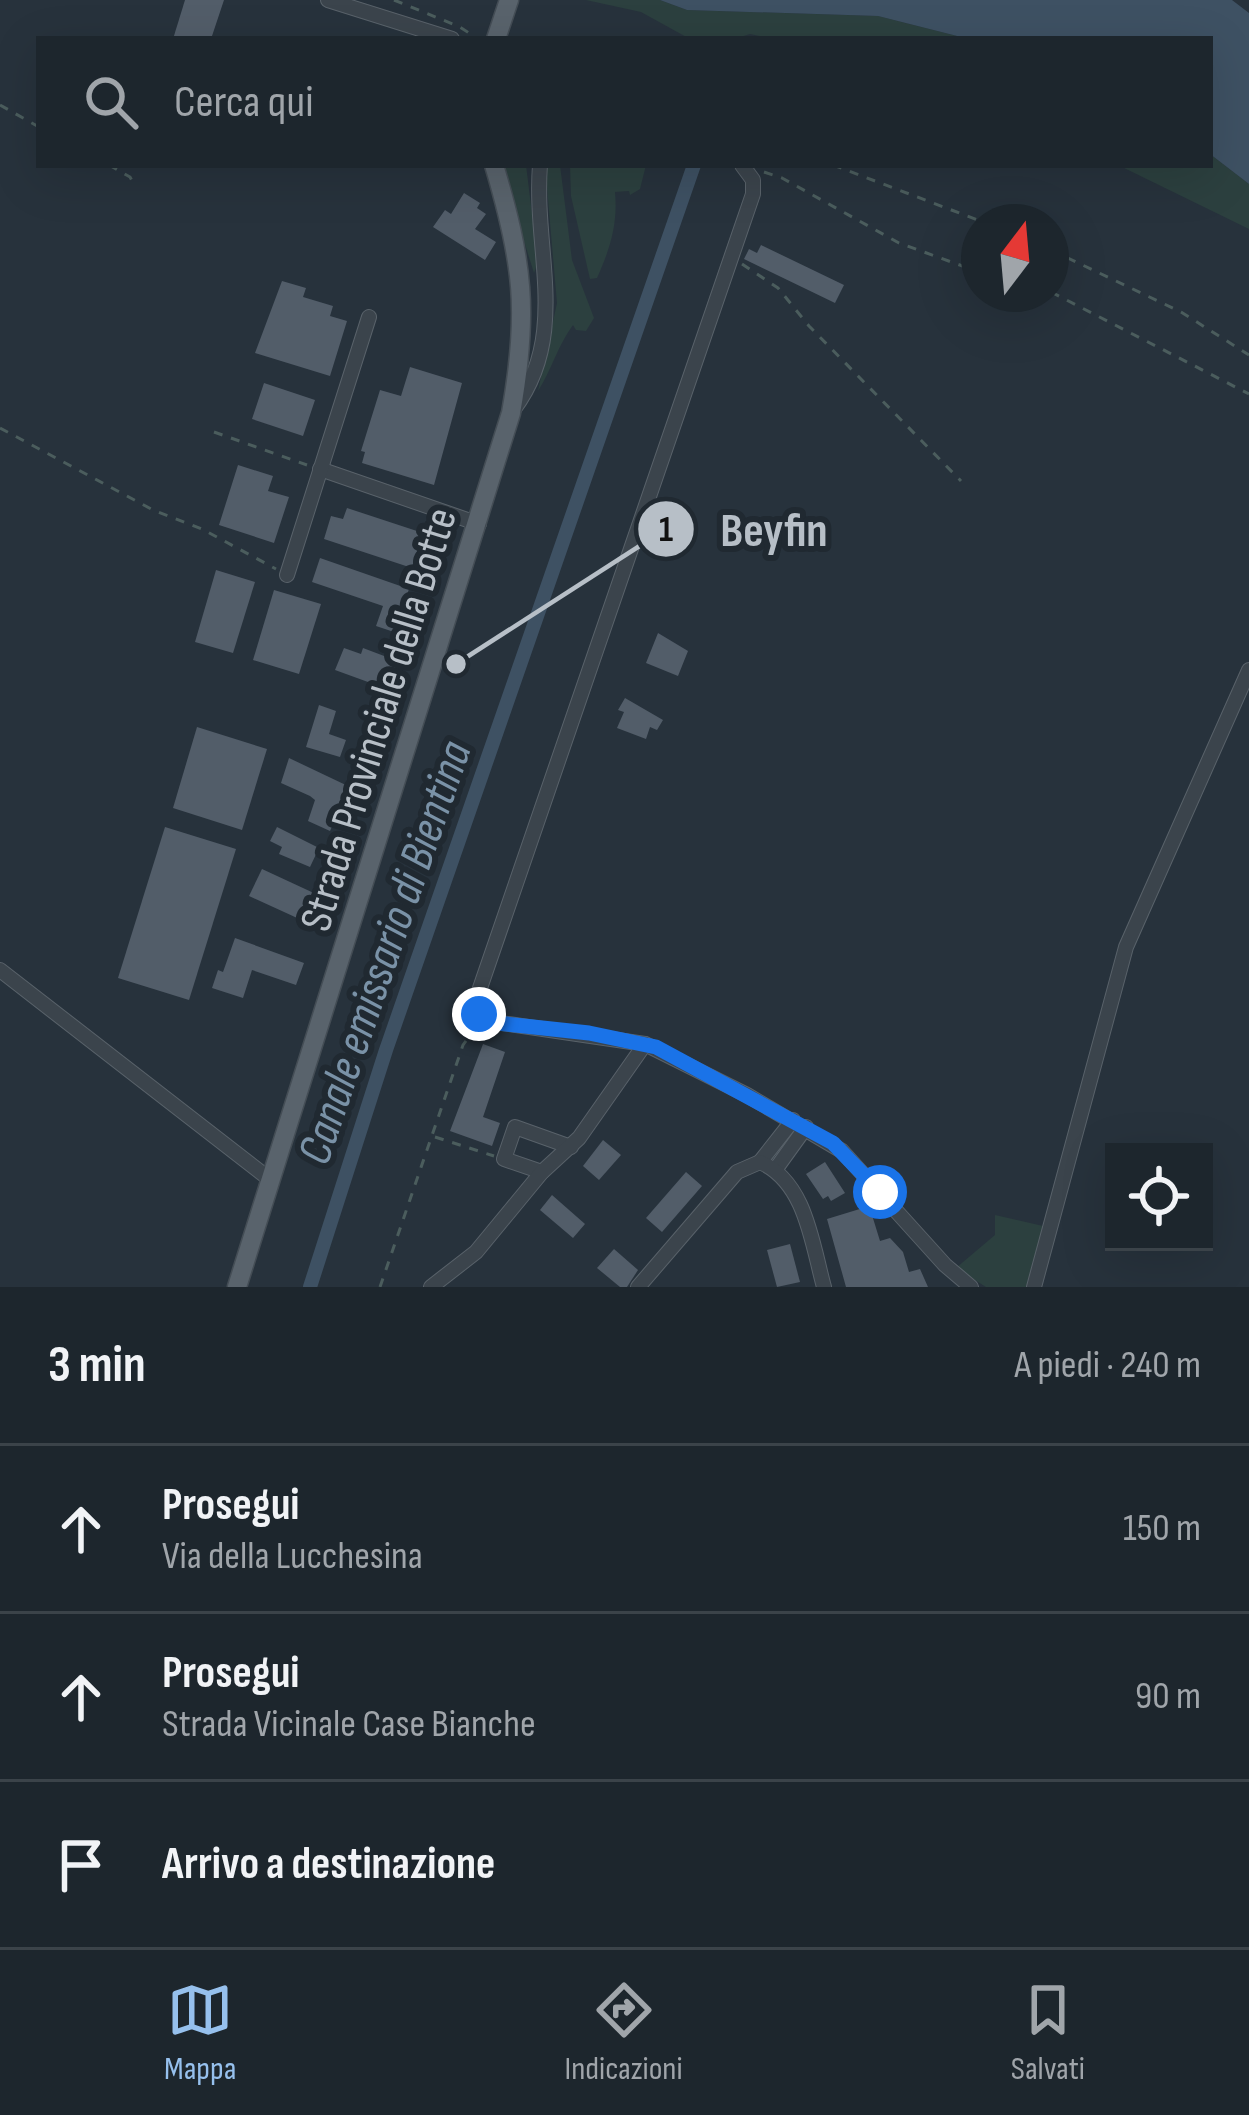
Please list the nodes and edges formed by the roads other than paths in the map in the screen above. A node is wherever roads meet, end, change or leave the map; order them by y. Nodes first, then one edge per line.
1 (328, 0) edge
2 (509, 0) edge
3 (442, 36) edge
4 (497, 36) edge
5 (495, 168) edge
6 (540, 168) edge
7 (747, 170) edge
8 (369, 317) dead end
9 (511, 413) junction
10 (320, 469) junction
11 (479, 524) junction
12 (287, 574) road end
13 (1249, 670) edge
14 (0, 970) edge
15 (645, 1043) junction
16 (800, 1124) junction
17 (572, 1147) junction
18 (768, 1166) junction
19 (542, 1172) junction
20 (272, 1181) junction
21 (237, 1287) edge
22 (431, 1287) edge
23 (638, 1287) edge
24 (824, 1287) edge
25 (970, 1287) edge
26 (1034, 1287) edge

1 - 3 street
2 - 4 main road
5 - 9 main road, Strada Provinciale della Botte
6 - 9 street
7 - 15 street
8 - 10 street
9 - 11 main road, Strada Provinciale della Botte
10 - 11 street
10 - 12 street
11 - 20 main road, Strada Provinciale della Botte
13 - 26 street
14 - 20 street
15 - 16 street
15 - 17 street
16 - 18 street
16 - 25 street
17 - 19 street
17 - 19 street
18 - 23 street
18 - 24 street
19 - 22 street
20 - 21 main road, Strada Provinciale della Botte

